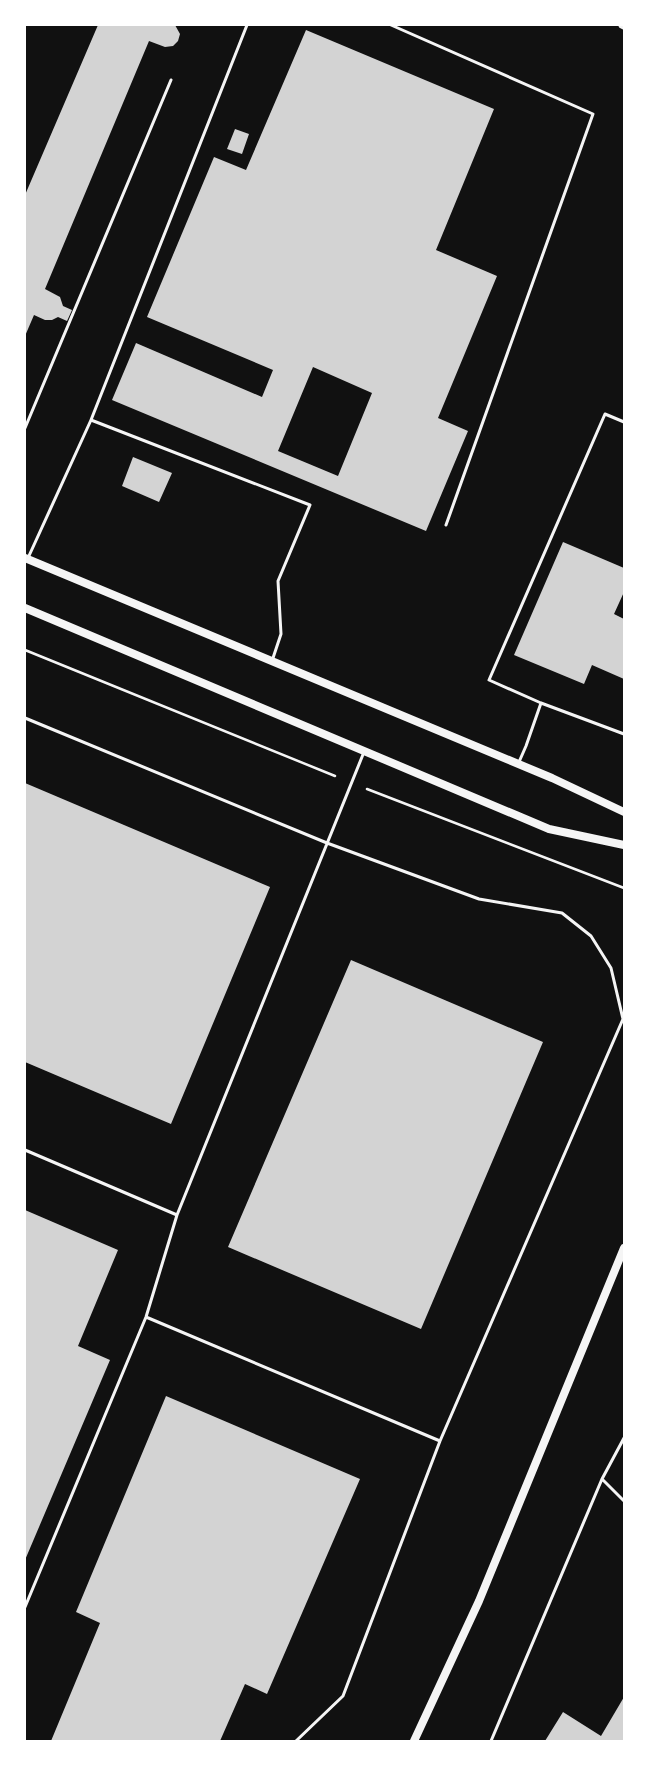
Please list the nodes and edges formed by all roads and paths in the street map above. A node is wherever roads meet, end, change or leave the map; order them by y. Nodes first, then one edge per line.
1 (247, 25) edge
2 (391, 25) edge
3 (171, 80) dead end
4 (91, 420) junction
5 (624, 422) edge
6 (25, 428) edge
7 (446, 525) dead end
8 (26, 559) edge
9 (25, 608) edge
10 (25, 650) edge
11 (272, 661) junction
12 (541, 703) junction
13 (25, 718) edge
14 (624, 734) edge
15 (364, 752) junction
16 (518, 764) junction
17 (335, 776) dead end
18 (365, 788) dead end
19 (624, 812) edge
20 (327, 843) junction
21 (624, 845) edge
22 (624, 888) edge
23 (25, 1150) edge
24 (177, 1215) junction
25 (624, 1248) edge
26 (146, 1317) junction
27 (624, 1438) edge
28 (440, 1441) junction
29 (602, 1479) junction
30 (624, 1501) edge
31 (25, 1607) edge
32 (296, 1741) edge
33 (414, 1741) edge
34 (491, 1741) edge

1 - 4 lane
2 - 7 lane
3 - 6 lane
4 - 8 lane
4 - 11 lane
5 - 12 lane
8 - 11 main road
9 - 15 main road
10 - 17 path
11 - 16 main road
12 - 14 lane
12 - 16 lane
13 - 20 lane
15 - 20 lane
15 - 21 main road
16 - 19 main road
18 - 22 path
20 - 24 lane
20 - 28 lane
23 - 24 lane
24 - 26 lane
25 - 33 main road
26 - 28 lane
26 - 31 lane
27 - 29 lane
28 - 32 lane
29 - 30 lane
29 - 34 lane

